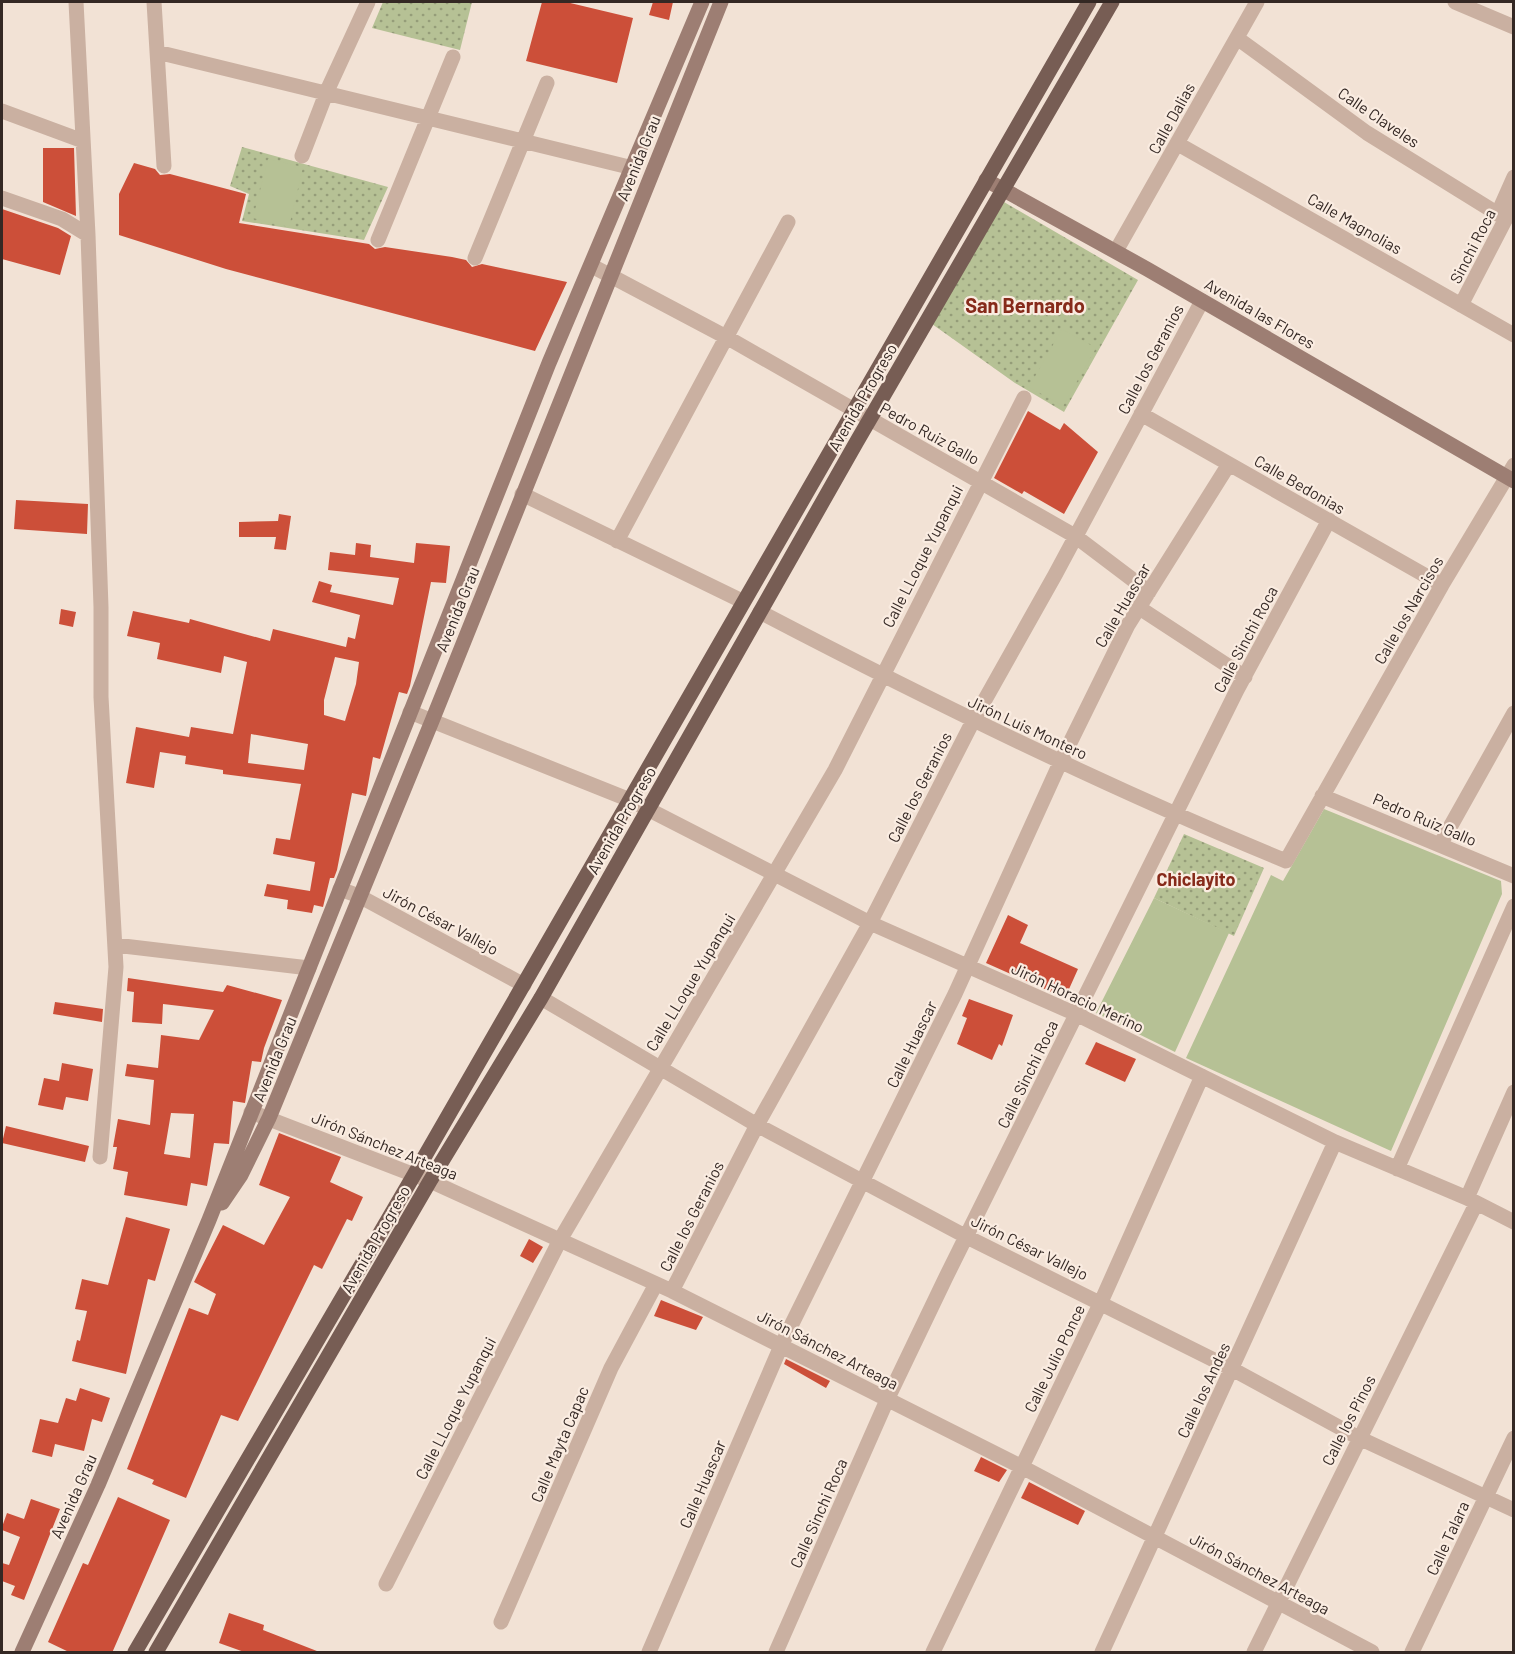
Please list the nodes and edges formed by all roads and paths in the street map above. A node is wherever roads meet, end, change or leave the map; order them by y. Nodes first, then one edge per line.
1 (76, 2) edge
2 (154, 2) edge
3 (368, 2) edge
4 (702, 2) edge
5 (721, 2) edge
6 (1089, 2) edge
7 (1112, 2) edge
8 (1257, 2) edge
9 (1455, 2) edge
10 (1514, 27) edge
11 (1237, 38) junction
12 (157, 52) junction
13 (453, 57) dead end
14 (547, 83) dead end
15 (327, 91) junction
16 (2, 111) edge
17 (428, 118) junction
18 (83, 141) junction
19 (522, 141) junction
20 (1178, 144) junction
21 (302, 156) dead end
22 (164, 166) dead end
23 (633, 168) junction
24 (1514, 177) edge
25 (986, 180) junction
26 (1002, 189) junction
27 (2, 198) edge
28 (1514, 204) edge
29 (1502, 216) junction
30 (788, 222) dead end
31 (88, 235) junction
32 (378, 240) dead end
33 (1116, 251) junction
34 (475, 258) dead end
35 (592, 266) junction
36 (610, 274) junction
37 (1202, 301) junction
38 (1461, 305) junction
39 (1514, 335) edge
40 (728, 338) junction
41 (1024, 398) dead end
42 (852, 410) junction
43 (1141, 414) junction
44 (870, 420) junction
45 (1229, 464) junction
46 (1511, 474) edge
47 (980, 482) junction
48 (522, 494) junction
49 (1329, 520) junction
50 (1075, 536) junction
51 (617, 541) junction
52 (1442, 585) junction
53 (1149, 592) junction
54 (742, 601) junction
55 (1138, 607) junction
56 (760, 612) junction
57 (882, 676) junction
58 (1245, 677) junction
59 (411, 712) junction
60 (432, 721) junction
61 (973, 721) junction
62 (1511, 722) edge
63 (1060, 763) junction
64 (1322, 796) junction
65 (630, 800) junction
66 (647, 810) junction
67 (1175, 815) junction
68 (1440, 845) junction
69 (774, 876) junction
70 (1514, 876) edge
71 (340, 889) junction
72 (359, 896) junction
73 (1514, 906) edge
74 (870, 923) junction
75 (115, 945) junction
76 (968, 967) junction
77 (309, 968) junction
78 (524, 985) junction
79 (541, 998) junction
80 (1076, 1014) junction
81 (659, 1070) junction
82 (1202, 1076) junction
83 (1514, 1092) edge
84 (252, 1112) junction
85 (269, 1118) junction
86 (757, 1125) junction
87 (1335, 1143) junction
88 (100, 1157) dead end
89 (1397, 1169) junction
90 (414, 1175) junction
91 (430, 1181) junction
92 (863, 1182) junction
93 (1472, 1201) junction
94 (210, 1220) junction
95 (1514, 1222) edge
96 (967, 1237) junction
97 (560, 1240) junction
98 (656, 1284) junction
99 (672, 1291) junction
100 (1101, 1302) junction
101 (781, 1346) junction
102 (1232, 1369) junction
103 (887, 1400) junction
104 (1359, 1438) junction
105 (1514, 1438) edge
106 (1022, 1467) junction
107 (1486, 1497) junction
108 (1514, 1510) edge
109 (1155, 1538) junction
110 (386, 1584) dead end
111 (1277, 1602) junction
112 (501, 1622) dead end
113 (22, 1653) edge
114 (135, 1653) edge
115 (156, 1653) edge
116 (649, 1653) edge
117 (776, 1653) edge
118 (933, 1653) edge
119 (1102, 1653) edge
120 (1254, 1653) edge
121 (1372, 1653) edge
122 (1412, 1653) edge

1 - 18 street
2 - 12 street
3 - 15 street
4 - 23 street, Avenida Grau
5 - 36 street, Avenida Grau
6 - 25 main road, Avenida Progreso
7 - 26 main road, Avenida Progreso
8 - 11 street, Calle Dalias
9 - 10 street
11 - 20 street, Calle Dalias
11 - 29 street, Calle Claveles
12 - 15 street
12 - 22 street
13 - 17 street
14 - 19 street
15 - 17 street
15 - 21 street
16 - 18 street
17 - 19 street
17 - 32 street
18 - 31 street
19 - 23 street
19 - 34 street
20 - 33 street, Calle Dalias
20 - 38 street, Calle Magnolias
23 - 35 street, Avenida Grau
24 - 29 street, Sinchi Roca
25 - 26 street, Avenida las Flores
25 - 42 main road, Avenida Progreso
26 - 33 street, Avenida las Flores
26 - 44 main road, Avenida Progreso
27 - 31 street
28 - 29 street, Sinchi Roca
29 - 38 street, Sinchi Roca
30 - 40 street
31 - 75 street
33 - 37 street, Avenida las Flores
35 - 36 street, Pedro Ruiz Gallo
35 - 59 street, Avenida Grau
36 - 40 street, Pedro Ruiz Gallo
36 - 48 street, Avenida Grau
37 - 43 street, Calle los Geranios
37 - 46 street, Avenida las Flores
38 - 39 street, Calle Magnolias
40 - 42 street, Pedro Ruiz Gallo
40 - 51 street
41 - 47 street, Calle LLoque Yupanqui
42 - 44 street, Pedro Ruiz Gallo
42 - 54 main road, Avenida Progreso
43 - 45 street, Calle Bedonias
43 - 50 street, Calle los Geranios
44 - 47 street, Pedro Ruiz Gallo
44 - 56 main road, Avenida Progreso
45 - 49 street, Calle Bedonias
45 - 53 street, Calle Huascar
46 - 52 street, Calle los Narcisos
47 - 50 street, Pedro Ruiz Gallo
47 - 57 street, Calle LLoque Yupanqui
48 - 51 street
48 - 60 street, Avenida Grau
49 - 52 street, Calle Bedonias
49 - 58 street, Calle Sinchi Roca
50 - 53 street, Pedro Ruiz Gallo
50 - 61 street, Calle los Geranios
51 - 54 street
52 - 64 street, Calle los Narcisos
53 - 55 street, Calle Huascar
54 - 65 main road, Avenida Progreso
55 - 58 street
55 - 63 street, Calle Huascar
56 - 57 street, Jirón Luis Montero
56 - 66 main road, Avenida Progreso
57 - 61 street, Jirón Luis Montero
57 - 69 street, Calle LLoque Yupanqui
58 - 67 street, Calle Sinchi Roca
59 - 60 street, Jirón Horacio Merino
59 - 71 street, Avenida Grau
60 - 65 street, Jirón Horacio Merino
60 - 72 street, Avenida Grau
61 - 63 street, Jirón Luis Montero
61 - 74 street, Calle los Geranios
62 - 68 street
63 - 67 street, Jirón Luis Montero
63 - 76 street, Calle Huascar
64 - 67 street, Jirón Luis Montero
64 - 68 street, Pedro Ruiz Gallo
65 - 66 street, Jirón Horacio Merino
65 - 78 main road, Avenida Progreso
66 - 69 street, Jirón Horacio Merino
66 - 79 main road, Avenida Progreso
67 - 80 street, Calle Sinchi Roca
68 - 70 street, Pedro Ruiz Gallo
69 - 74 street, Jirón Horacio Merino
69 - 81 street, Calle LLoque Yupanqui
71 - 72 street, Jirón César Vallejo
71 - 77 street, Avenida Grau
72 - 78 street, Jirón César Vallejo
72 - 85 street, Avenida Grau
73 - 89 street
74 - 76 street, Jirón Horacio Merino
74 - 86 street, Calle los Geranios
75 - 77 street
75 - 88 street
76 - 80 street, Jirón Horacio Merino
76 - 92 street, Calle Huascar
77 - 84 street, Avenida Grau
78 - 90 main road, Avenida Progreso
79 - 81 street, Jirón César Vallejo
79 - 91 main road, Avenida Progreso
80 - 82 street, Jirón Horacio Merino
80 - 96 street, Calle Sinchi Roca
81 - 86 street, Jirón César Vallejo
81 - 97 street, Calle LLoque Yupanqui
82 - 87 street, Jirón Horacio Merino
82 - 100 street, Calle Julio Ponce
83 - 93 street, Calle los Pinos
84 - 85 street, Jirón Sánchez Arteaga
84 - 94 street, Avenida Grau
85 - 90 street, Jirón Sánchez Arteaga
85 - 94 street, Avenida Grau
86 - 92 street, Jirón César Vallejo
86 - 99 street, Calle los Geranios
87 - 89 street, Jirón Horacio Merino
87 - 102 street, Calle los Andes
89 - 93 street, Jirón Horacio Merino
90 - 91 street, Jirón Sánchez Arteaga
90 - 114 main road, Avenida Progreso
91 - 97 street, Jirón Sánchez Arteaga
91 - 115 main road, Avenida Progreso
92 - 96 street, Jirón César Vallejo
92 - 101 street, Calle Huascar
93 - 95 street, Jirón Horacio Merino
93 - 104 street, Calle los Pinos
94 - 113 street, Avenida Grau
96 - 100 street, Jirón César Vallejo
96 - 103 street, Calle Sinchi Roca
97 - 98 street, Jirón Sánchez Arteaga
97 - 110 street, Calle LLoque Yupanqui
98 - 99 street, Jirón Sánchez Arteaga
98 - 112 street, Calle Mayta Capac
99 - 101 street, Jirón Sánchez Arteaga
100 - 102 street, Jirón César Vallejo
100 - 106 street, Calle Julio Ponce
101 - 103 street, Jirón Sánchez Arteaga
101 - 116 street, Calle Huascar
102 - 104 street, Jirón César Vallejo
102 - 109 street, Calle los Andes
103 - 106 street, Jirón Sánchez Arteaga
103 - 117 street, Calle Sinchi Roca
104 - 107 street, Jirón César Vallejo
104 - 111 street, Calle los Pinos
105 - 107 street, Calle Talara
106 - 109 street, Jirón Sánchez Arteaga
106 - 118 street, Calle Julio Ponce
107 - 108 street, Jirón César Vallejo
107 - 122 street, Calle Talara
109 - 111 street, Jirón Sánchez Arteaga
109 - 119 street, Calle los Andes
111 - 120 street, Calle los Pinos
111 - 121 street, Jirón Sánchez Arteaga

